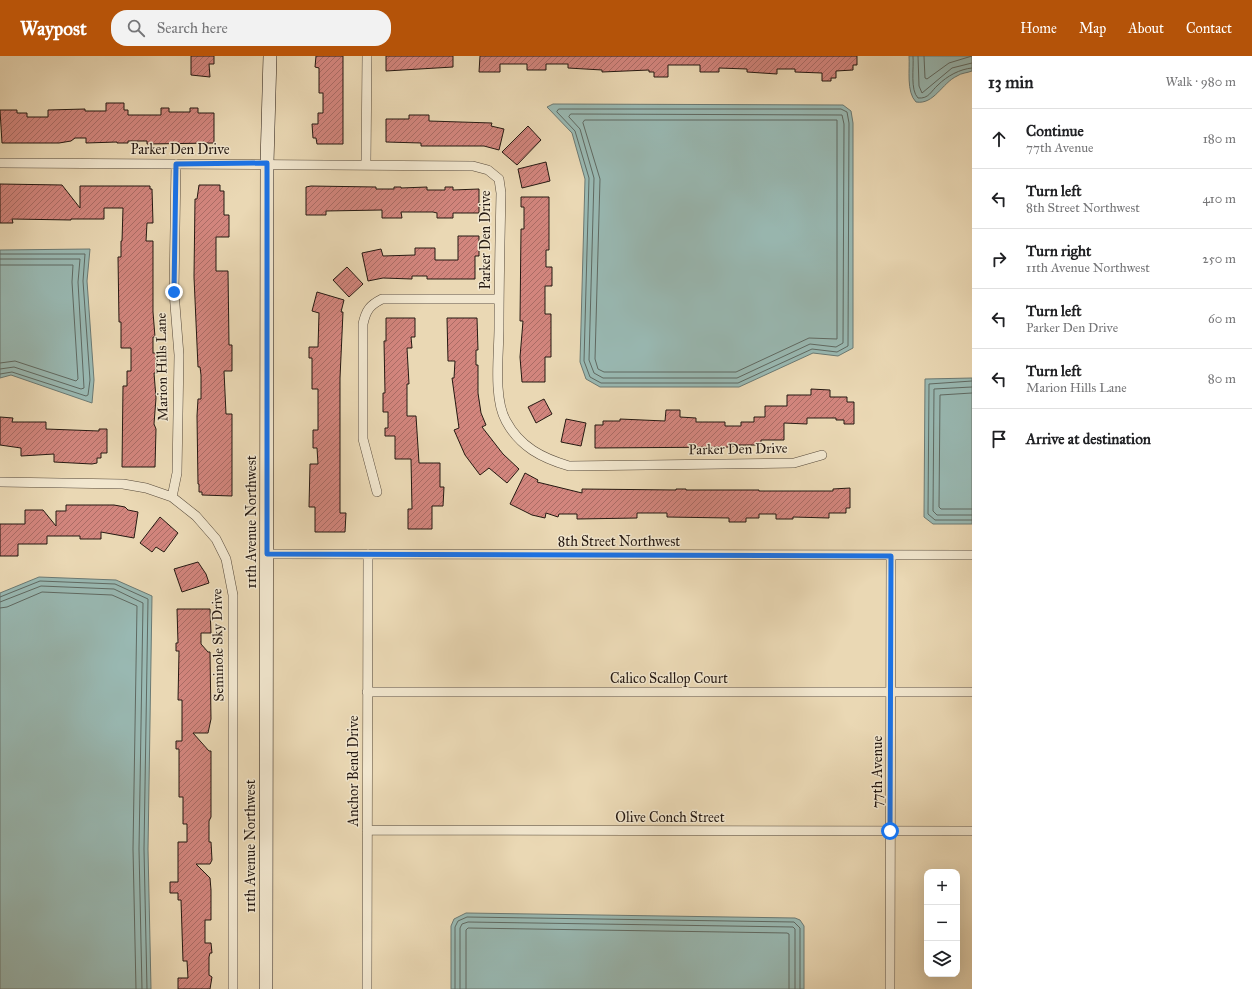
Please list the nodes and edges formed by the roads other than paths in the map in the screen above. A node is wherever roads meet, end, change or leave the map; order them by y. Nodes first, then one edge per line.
1 (270, 56) edge
2 (367, 56) edge
3 (0, 162) edge
4 (267, 163) junction
5 (176, 164) junction
6 (366, 164) junction
7 (499, 299) junction
8 (822, 455) dead end
9 (0, 482) edge
10 (377, 492) dead end
11 (172, 497) junction
12 (267, 554) junction
13 (368, 554) junction
14 (972, 555) edge
15 (891, 556) junction
16 (367, 692) junction
17 (891, 692) junction
18 (972, 692) edge
19 (367, 830) junction
20 (890, 831) junction
21 (972, 831) edge
22 (233, 989) edge
23 (266, 989) edge
24 (367, 989) edge
25 (890, 989) edge

1 - 4 street, 11th Avenue Northwest
2 - 6 street
3 - 5 street, Parker Den Drive
4 - 5 street, Parker Den Drive
4 - 6 street, Parker Den Drive
4 - 12 street, 11th Avenue Northwest
5 - 11 street, Marion Hills Lane
6 - 7 street, Parker Den Drive
7 - 8 street, Parker Den Drive
7 - 10 street
9 - 11 street, Seminole Sky Drive
11 - 22 street, Seminole Sky Drive
12 - 13 street, 8th Street Northwest
12 - 23 street, 11th Avenue Northwest
13 - 15 street, 8th Street Northwest
13 - 16 street, Anchor Bend Drive
14 - 15 street, 8th Street Northwest
15 - 17 street, 77th Avenue
16 - 17 street, Calico Scallop Court
16 - 19 street, Anchor Bend Drive
17 - 18 street, Calico Scallop Court
17 - 20 street, 77th Avenue
19 - 20 street, Olive Conch Street
19 - 24 street, Anchor Bend Drive
20 - 21 street, Olive Conch Street
20 - 25 street, 77th Avenue

